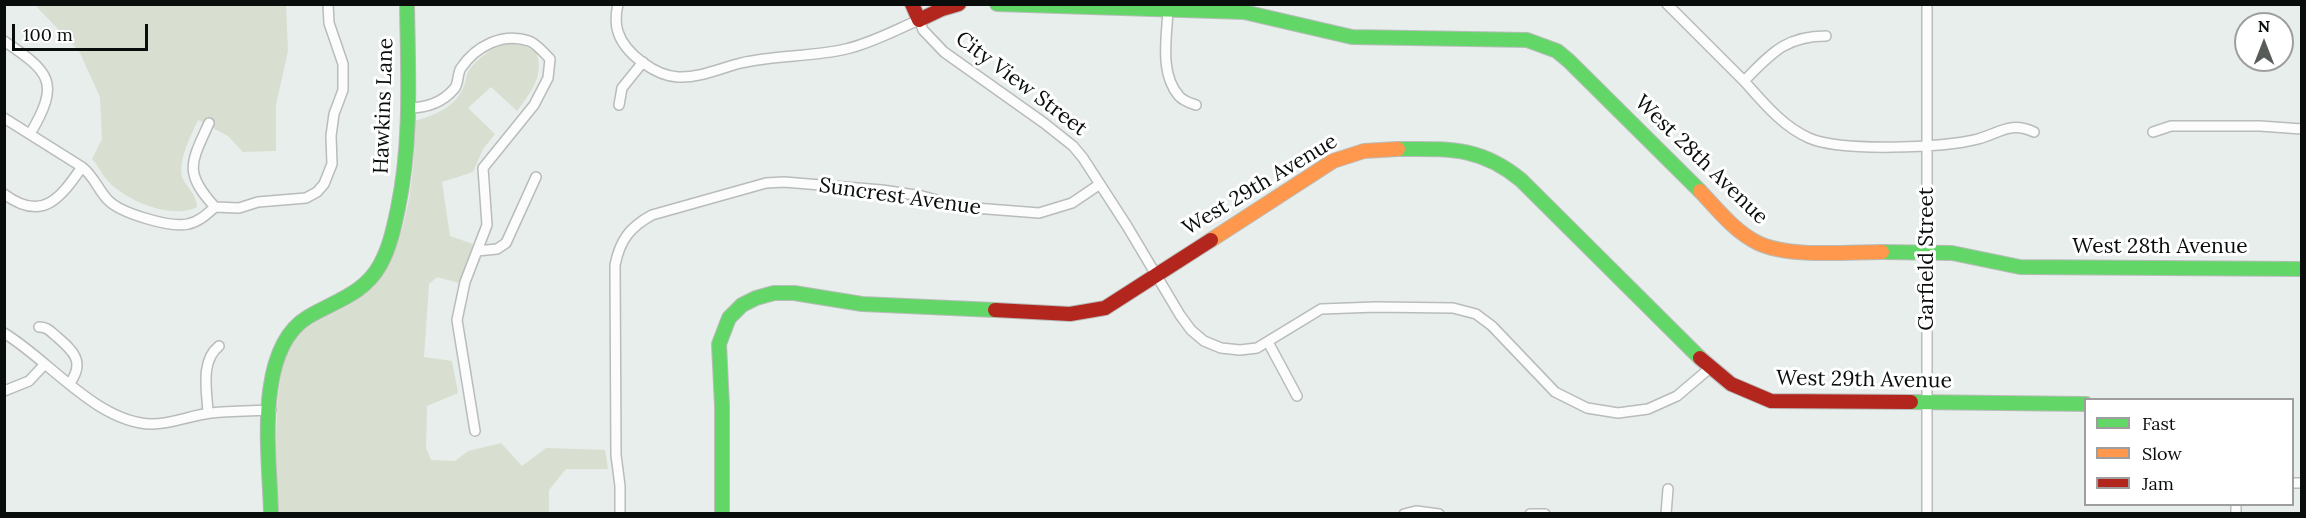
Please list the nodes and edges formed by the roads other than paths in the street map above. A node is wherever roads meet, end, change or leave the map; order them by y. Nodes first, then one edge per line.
1 (328, 4) edge
2 (408, 4) edge
3 (618, 4) edge
4 (912, 4) edge
5 (959, 4) edge
6 (997, 4) edge
7 (1927, 4) edge
8 (1674, 7) edge
9 (1168, 9) junction
10 (919, 20) junction
11 (1826, 36) dead end
12 (4, 41) edge
13 (643, 62) junction
14 (1744, 81) junction
15 (619, 105) dead end
16 (1196, 105) dead end
17 (408, 108) junction
18 (4, 118) edge
19 (209, 123) dead end
20 (2301, 129) edge
21 (2034, 132) dead end
22 (2153, 132) dead end
23 (30, 134) junction
24 (1928, 146) junction
25 (82, 167) junction
26 (536, 177) dead end
27 (1100, 184) junction
28 (4, 194) edge
29 (215, 207) junction
30 (477, 251) junction
31 (1927, 253) junction
32 (2301, 268) edge
33 (1157, 273) junction
34 (39, 327) dead end
35 (4, 333) edge
36 (1268, 342) junction
37 (219, 346) dead end
38 (45, 364) junction
39 (1710, 368) junction
40 (70, 383) junction
41 (4, 391) edge
42 (1297, 396) dead end
43 (1928, 402) junction
44 (2084, 404) edge
45 (270, 410) junction
46 (208, 413) junction
47 (475, 431) dead end
48 (1668, 489) dead end
49 (271, 513) edge
50 (620, 513) edge
51 (722, 513) edge
52 (1404, 513) edge
53 (1439, 513) edge
54 (1530, 513) edge
55 (1545, 513) edge
56 (1666, 513) edge
57 (1927, 513) edge

1 - 29 street
2 - 17 street, Hawkins Lane
3 - 13 street
4 - 10 street, City View Street
5 - 10 street
6 - 9 street, West 28th Avenue
7 - 24 street, Garfield Street
8 - 14 street
9 - 16 street
9 - 31 street, West 28th Avenue
10 - 13 street
10 - 27 street, City View Street
11 - 14 street
12 - 23 street
13 - 15 street
14 - 24 street
17 - 30 street
17 - 45 street, Hawkins Lane
18 - 23 street
19 - 29 street
20 - 22 street
21 - 24 street
23 - 25 street
24 - 31 street, Garfield Street
25 - 28 street
25 - 29 street
26 - 30 street
27 - 33 street, City View Street
27 - 50 street, Suncrest Avenue
30 - 47 street
31 - 32 street, West 28th Avenue
31 - 43 street, Garfield Street
33 - 36 street, City View Street
33 - 39 street, West 29th Avenue
33 - 51 street, West 29th Avenue
34 - 40 street
35 - 38 street
36 - 39 street, City View Street
36 - 42 street
37 - 46 street
38 - 40 street
38 - 41 street
39 - 43 street, West 29th Avenue
40 - 46 street
43 - 44 street, West 29th Avenue
43 - 57 street, Garfield Street
45 - 46 street
45 - 49 street, Hawkins Lane
48 - 56 street
52 - 53 street
54 - 55 street

